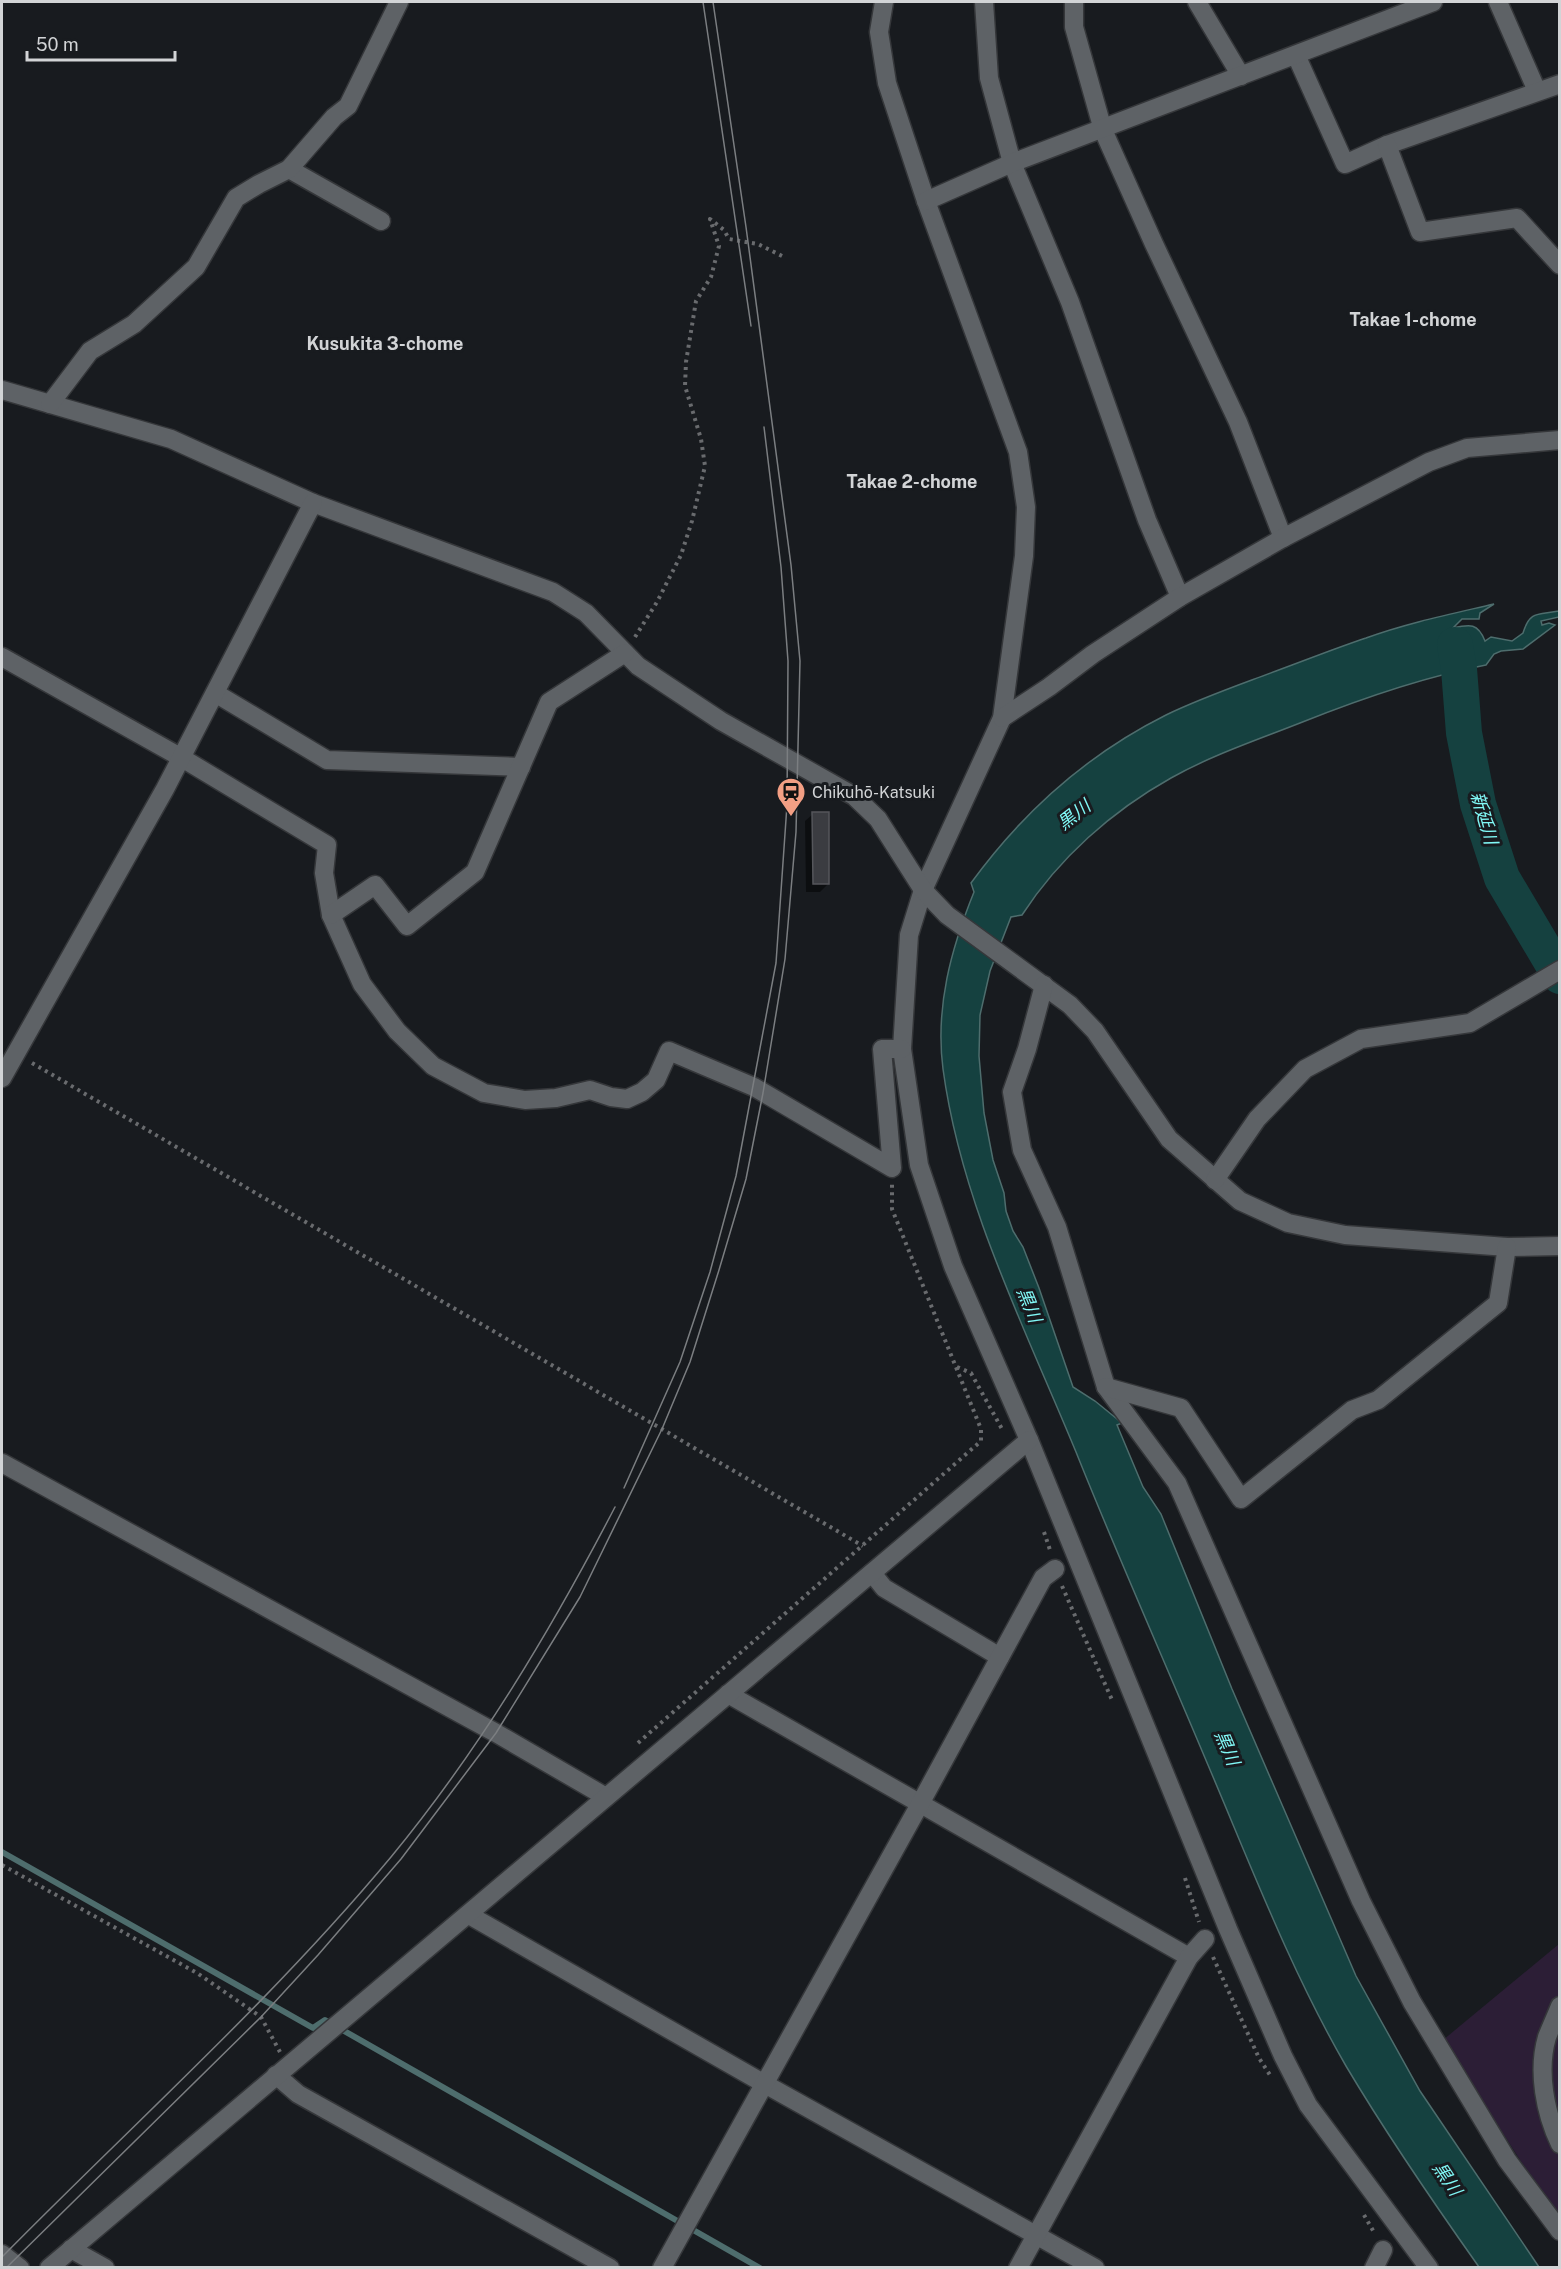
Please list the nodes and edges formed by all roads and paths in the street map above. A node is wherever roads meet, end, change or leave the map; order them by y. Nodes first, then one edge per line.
1 (399, 2) edge
2 (884, 2) edge
3 (984, 2) edge
4 (1074, 2) edge
5 (1197, 2) edge
6 (1433, 2) edge
7 (1498, 2) edge
8 (1397, 8) edge
9 (1296, 55) junction
10 (1241, 76) junction
11 (1560, 84) edge
12 (1537, 90) junction
13 (1103, 130) junction
14 (1388, 145) junction
15 (1012, 163) junction
16 (289, 169) junction
17 (926, 201) junction
18 (381, 221) dead end
19 (784, 256) dead end
20 (1560, 265) edge
21 (2, 390) edge
22 (50, 404) junction
23 (1560, 440) edge
24 (313, 503) junction
25 (1282, 538) junction
26 (1180, 597) junction
27 (625, 653) junction
28 (2, 657) edge
29 (215, 693) junction
30 (1002, 718) junction
31 (182, 758) junction
32 (521, 767) junction
33 (923, 890) junction
34 (331, 915) junction
35 (1560, 970) edge
36 (1044, 985) junction
37 (9, 1049) edge
38 (902, 1049) junction
39 (2, 1078) edge
40 (892, 1168) junction
41 (1215, 1180) junction
42 (1507, 1246) junction
43 (1560, 1246) edge
44 (1106, 1387) junction
45 (1029, 1440) junction
46 (2, 1463) edge
47 (863, 1546) junction
48 (1055, 1569) dead end
49 (872, 1573) junction
50 (1000, 1656) junction
51 (729, 1694) junction
52 (633, 1748) dead end
53 (606, 1797) junction
54 (920, 1804) junction
55 (2, 1865) edge
56 (469, 1915) junction
57 (1205, 1939) dead end
58 (1189, 1957) junction
59 (1560, 2006) edge
60 (282, 2071) junction
61 (763, 2083) junction
62 (1560, 2144) edge
63 (1560, 2231) edge
64 (1036, 2235) junction
65 (71, 2249) junction
66 (1383, 2250) dead end
67 (2, 2254) edge
68 (20, 2268) edge
69 (49, 2268) edge
70 (105, 2268) edge
71 (610, 2268) edge
72 (662, 2268) edge
73 (1018, 2268) edge
74 (1095, 2268) edge
75 (1374, 2268) edge
76 (1429, 2268) edge

1 - 16 street
2 - 17 street
3 - 15 street
4 - 13 street
5 - 10 street
6 - 8 street
7 - 12 street
8 - 9 street
9 - 10 street
9 - 14 street
10 - 13 street
11 - 12 street
12 - 14 street
13 - 15 street
13 - 25 street
14 - 20 street
15 - 17 street
15 - 26 street
16 - 18 street
16 - 22 street
17 - 30 street
19 - 27 path
21 - 22 street
22 - 24 street
23 - 25 street
24 - 27 street
24 - 29 street
25 - 26 street
26 - 30 street
27 - 32 street
27 - 33 street
28 - 31 street
29 - 31 street
29 - 32 street
30 - 33 street
31 - 34 street
31 - 37 street
32 - 34 street
33 - 36 street
33 - 38 street
34 - 40 street
35 - 41 street
36 - 41 street
36 - 44 street
37 - 39 street
37 - 47 path
38 - 40 street
38 - 45 street
40 - 47 path
41 - 42 street
42 - 43 street
42 - 44 street
44 - 63 street
45 - 49 street
45 - 76 street
46 - 53 street
47 - 52 path
48 - 50 street
49 - 50 street
49 - 51 street
50 - 54 street
51 - 53 street
51 - 54 street
53 - 56 street
54 - 58 street
54 - 61 street
55 - 60 path
56 - 60 street
56 - 61 street
57 - 58 street
58 - 64 street
59 - 62 street
60 - 65 street
60 - 71 street
61 - 64 street
61 - 72 street
64 - 73 street
64 - 74 street
65 - 69 street
65 - 70 street
66 - 75 street
67 - 68 street

